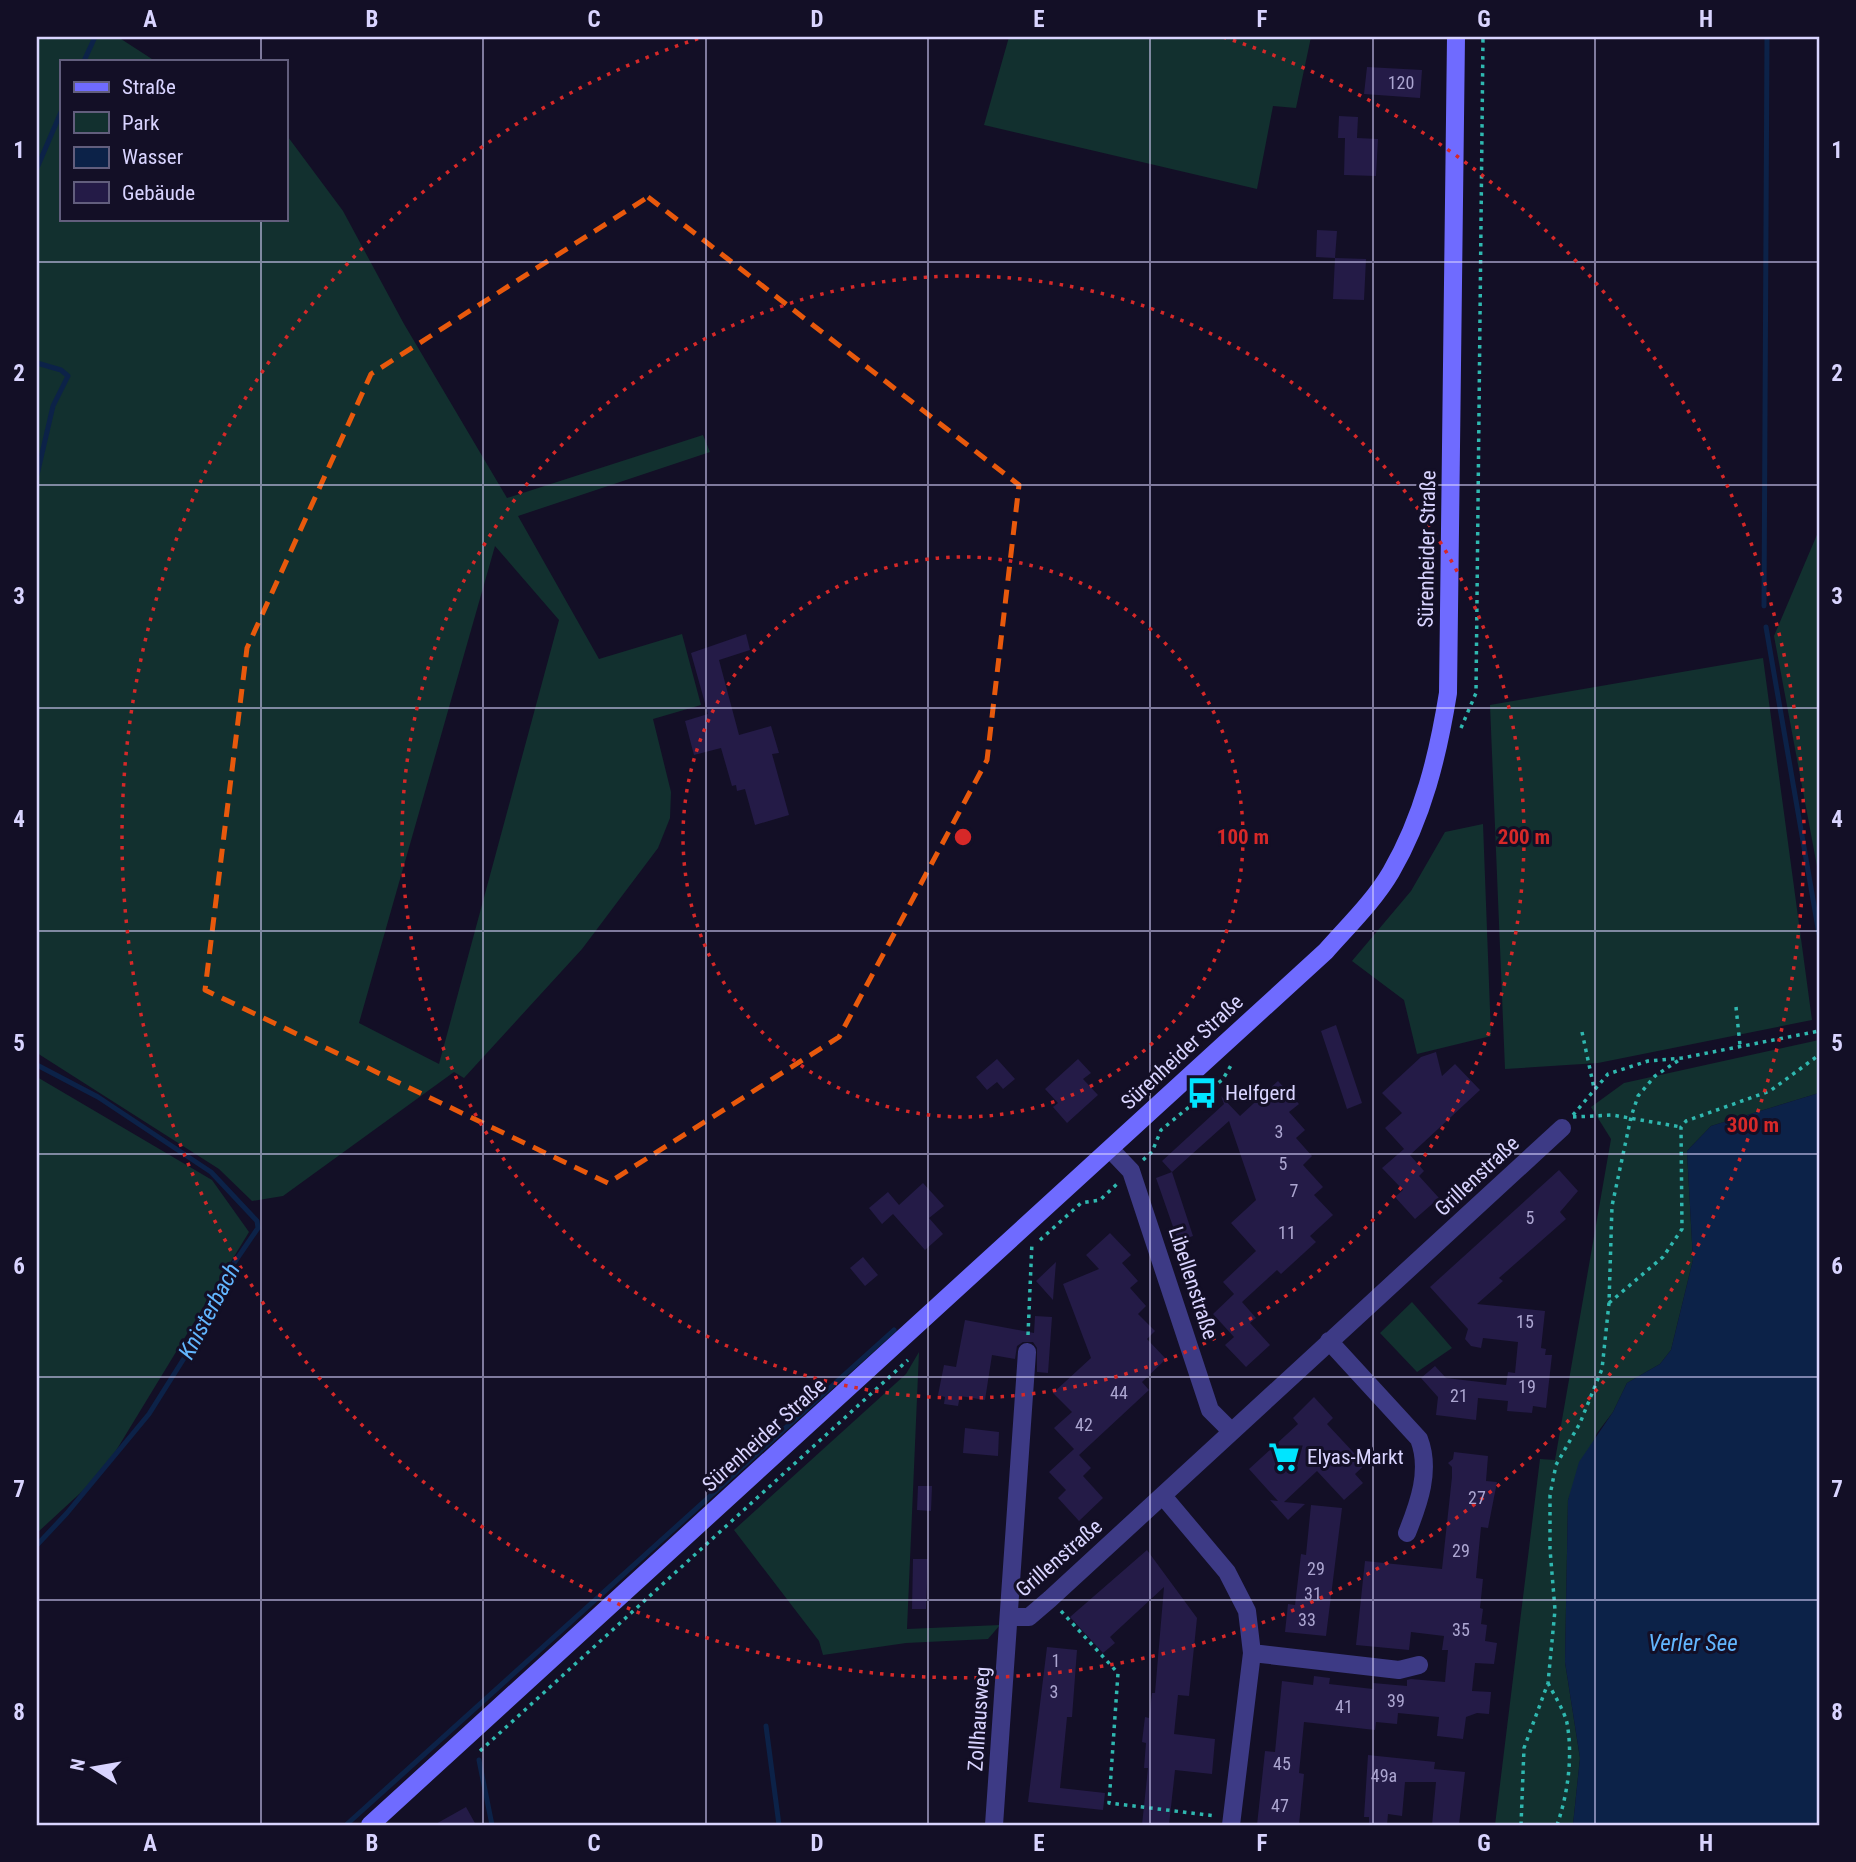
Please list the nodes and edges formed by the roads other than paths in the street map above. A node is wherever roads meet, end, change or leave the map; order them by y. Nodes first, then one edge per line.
1 (1456, 37) edge
2 (1567, 1122) road end
3 (1111, 1150) junction
4 (1329, 1342) junction
5 (1027, 1352) road end
6 (1230, 1431) junction
7 (1163, 1496) junction
8 (1407, 1533) dead end
9 (1010, 1617) junction
10 (1252, 1653) junction
11 (1419, 1665) dead end
12 (1231, 1821) edge
13 (370, 1825) edge
14 (994, 1825) edge

1 - 3 main road, Sürenheider Straße
2 - 4 street, Grillenstraße
3 - 6 street, Libellenstraße
3 - 13 main road, Sürenheider Straße
4 - 6 street, Grillenstraße
4 - 8 street
5 - 9 street, Grillenstraße
6 - 7 street, Grillenstraße
7 - 9 street, Grillenstraße
7 - 10 street
9 - 14 street, Zollhausweg
10 - 11 street
10 - 12 street

